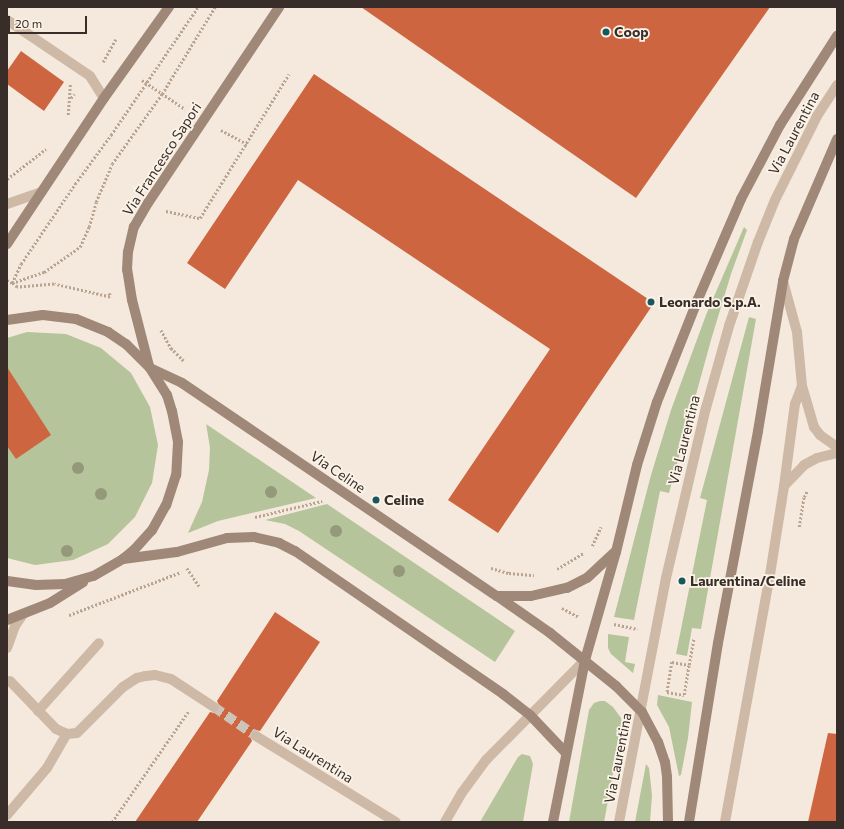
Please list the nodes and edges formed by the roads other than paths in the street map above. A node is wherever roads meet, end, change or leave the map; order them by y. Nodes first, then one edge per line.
1 (168, 7) edge
2 (279, 7) edge
3 (7, 20) edge
4 (837, 36) edge
5 (837, 85) edge
6 (104, 98) junction
7 (837, 139) edge
8 (41, 192) junction
9 (7, 204) edge
10 (7, 244) edge
11 (783, 281) junction
12 (7, 320) edge
13 (150, 368) junction
14 (802, 386) junction
15 (837, 447) edge
16 (837, 453) edge
17 (784, 486) junction
18 (616, 552) junction
19 (123, 559) junction
20 (93, 576) junction
21 (7, 580) edge
22 (497, 596) junction
23 (23, 614) junction
24 (7, 620) edge
25 (99, 643) dead end
26 (7, 648) edge
27 (585, 660) junction
28 (8, 677) edge
29 (214, 707) tunnel mouth
30 (38, 711) junction
31 (642, 712) junction
32 (530, 715) junction
33 (67, 734) junction
34 (256, 736) tunnel mouth
35 (566, 753) junction
36 (7, 815) edge
37 (396, 822) edge
38 (445, 822) edge
39 (553, 822) edge
40 (619, 822) edge
41 (668, 822) edge
42 (689, 822) edge
43 (725, 822) edge

1 - 6 street
2 - 13 street, Via Francesco Sapori
3 - 6 street
4 - 18 street, Via Laurentina
5 - 31 street, Via Laurentina
6 - 8 street
7 - 11 street
8 - 9 street
8 - 10 street
11 - 14 street
11 - 42 street
12 - 13 street
13 - 19 street
13 - 22 street, Via Celine
14 - 15 street
14 - 17 street
16 - 17 street
17 - 43 street
18 - 22 street
18 - 27 street, Via Laurentina
19 - 20 street
19 - 32 street
20 - 21 street
20 - 23 street
22 - 27 street, Via Celine
23 - 24 street
23 - 26 street
25 - 30 street
27 - 31 street, Via Celine
27 - 32 street, Via Laurentina
27 - 35 street, Via Laurentina
28 - 30 street
29 - 33 street
30 - 33 street
31 - 40 street, Via Laurentina
31 - 41 street, Via Celine
32 - 35 street
32 - 38 street, Via Laurentina
33 - 36 street
34 - 37 street, Via Laurentina
35 - 39 street, Via Laurentina

